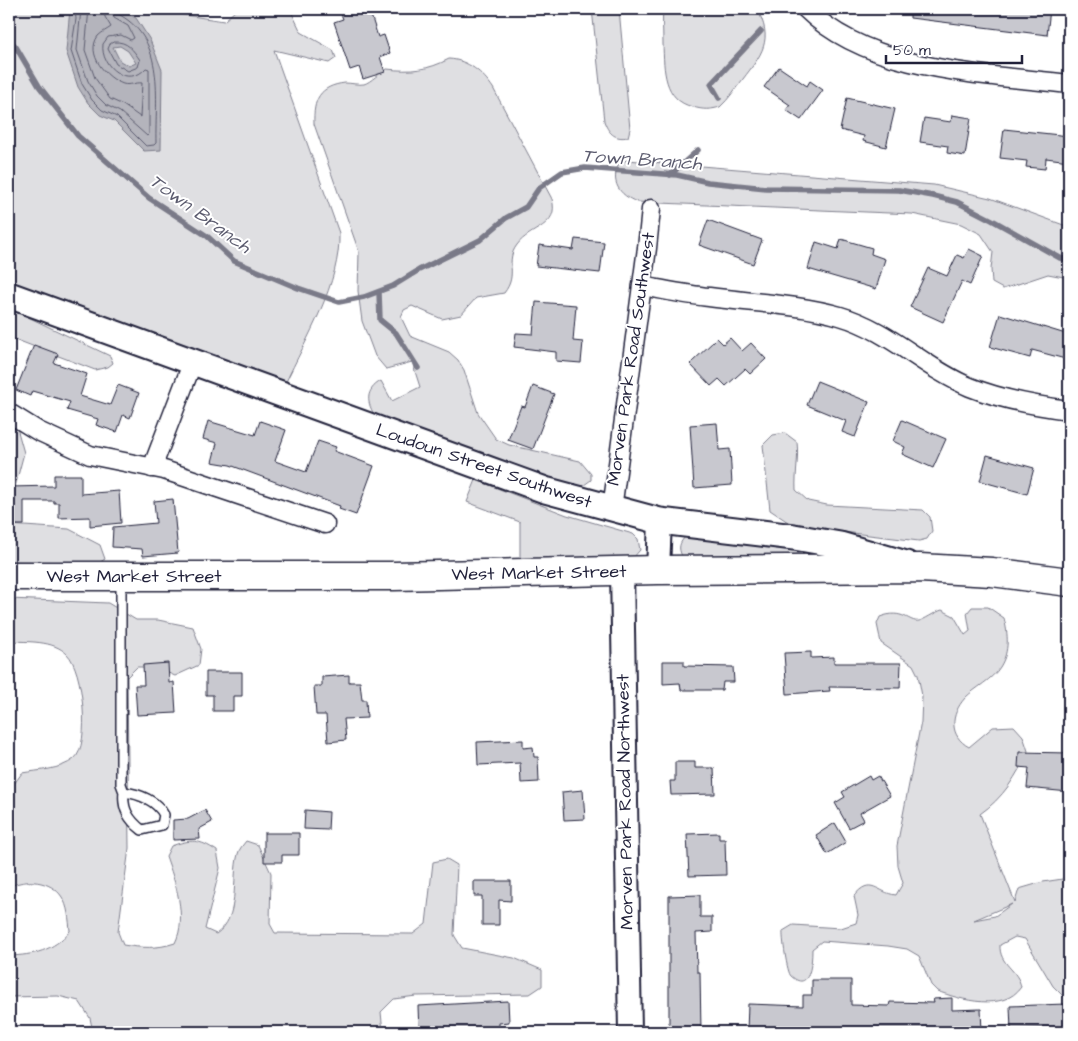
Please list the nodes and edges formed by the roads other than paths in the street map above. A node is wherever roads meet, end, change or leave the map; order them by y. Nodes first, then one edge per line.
1 (806, 9) edge
2 (1069, 84) edge
3 (650, 209) dead end
4 (642, 286) junction
5 (9, 295) edge
6 (197, 365) junction
7 (1069, 410) edge
8 (9, 413) edge
9 (158, 469) junction
10 (612, 509) junction
11 (660, 521) junction
12 (325, 524) dead end
13 (920, 568) junction
14 (658, 570) junction
15 (622, 571) junction
16 (121, 575) junction
17 (9, 576) edge
18 (1069, 582) edge
19 (124, 792) junction
20 (630, 1032) edge

1 - 2 street
3 - 4 street, Morven Park Road Southwest
4 - 7 street
4 - 10 street, Morven Park Road Southwest
5 - 6 main road, Loudoun Street Southwest
6 - 9 street
6 - 10 main road, Loudoun Street Southwest
8 - 9 street
9 - 12 street
10 - 11 main road, Loudoun Street Southwest
11 - 13 main road, Loudoun Street Southwest
11 - 14 street
13 - 14 main road, West Market Street
13 - 18 main road, West Market Street
14 - 15 main road, West Market Street
15 - 16 main road, West Market Street
15 - 20 street, Morven Park Road Northwest
16 - 17 main road, West Market Street
16 - 19 lane
19 - 19 lane

